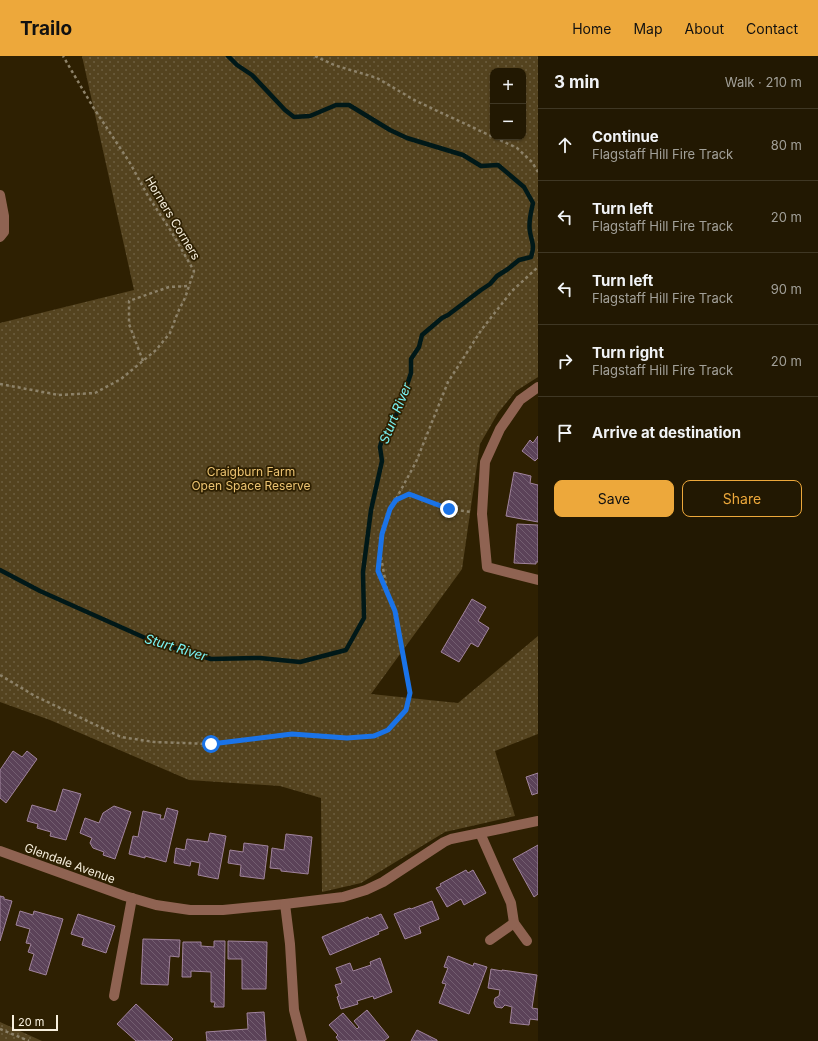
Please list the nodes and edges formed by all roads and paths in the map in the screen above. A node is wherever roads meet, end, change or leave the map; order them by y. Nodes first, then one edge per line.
1 (63, 56) edge
2 (315, 56) edge
3 (538, 172) edge
4 (0, 195) edge
5 (0, 237) edge
6 (538, 267) edge
7 (189, 286) junction
8 (143, 361) junction
9 (0, 384) edge
10 (538, 388) edge
11 (482, 514) junction
12 (538, 580) edge
13 (389, 596) junction
14 (0, 675) edge
15 (538, 821) edge
16 (480, 833) junction
17 (0, 851) edge
18 (132, 898) junction
19 (285, 904) junction
20 (514, 923) junction
21 (490, 940) dead end
22 (527, 941) dead end
23 (114, 996) dead end
24 (0, 1029) edge
25 (28, 1041) edge
26 (302, 1041) edge

1 - 7 path, Horners Corners
2 - 3 path
4 - 5 street
6 - 13 path
7 - 8 path, Horners Corners
7 - 8 path
8 - 9 path, Horners Corners
10 - 11 street
11 - 12 street
11 - 13 path
13 - 14 path
15 - 16 street, Glendale Avenue
16 - 19 street, Glendale Avenue
16 - 20 street
17 - 18 street, Glendale Avenue
18 - 19 street, Glendale Avenue
18 - 23 street
19 - 26 street
20 - 21 street
20 - 22 street
24 - 25 path

